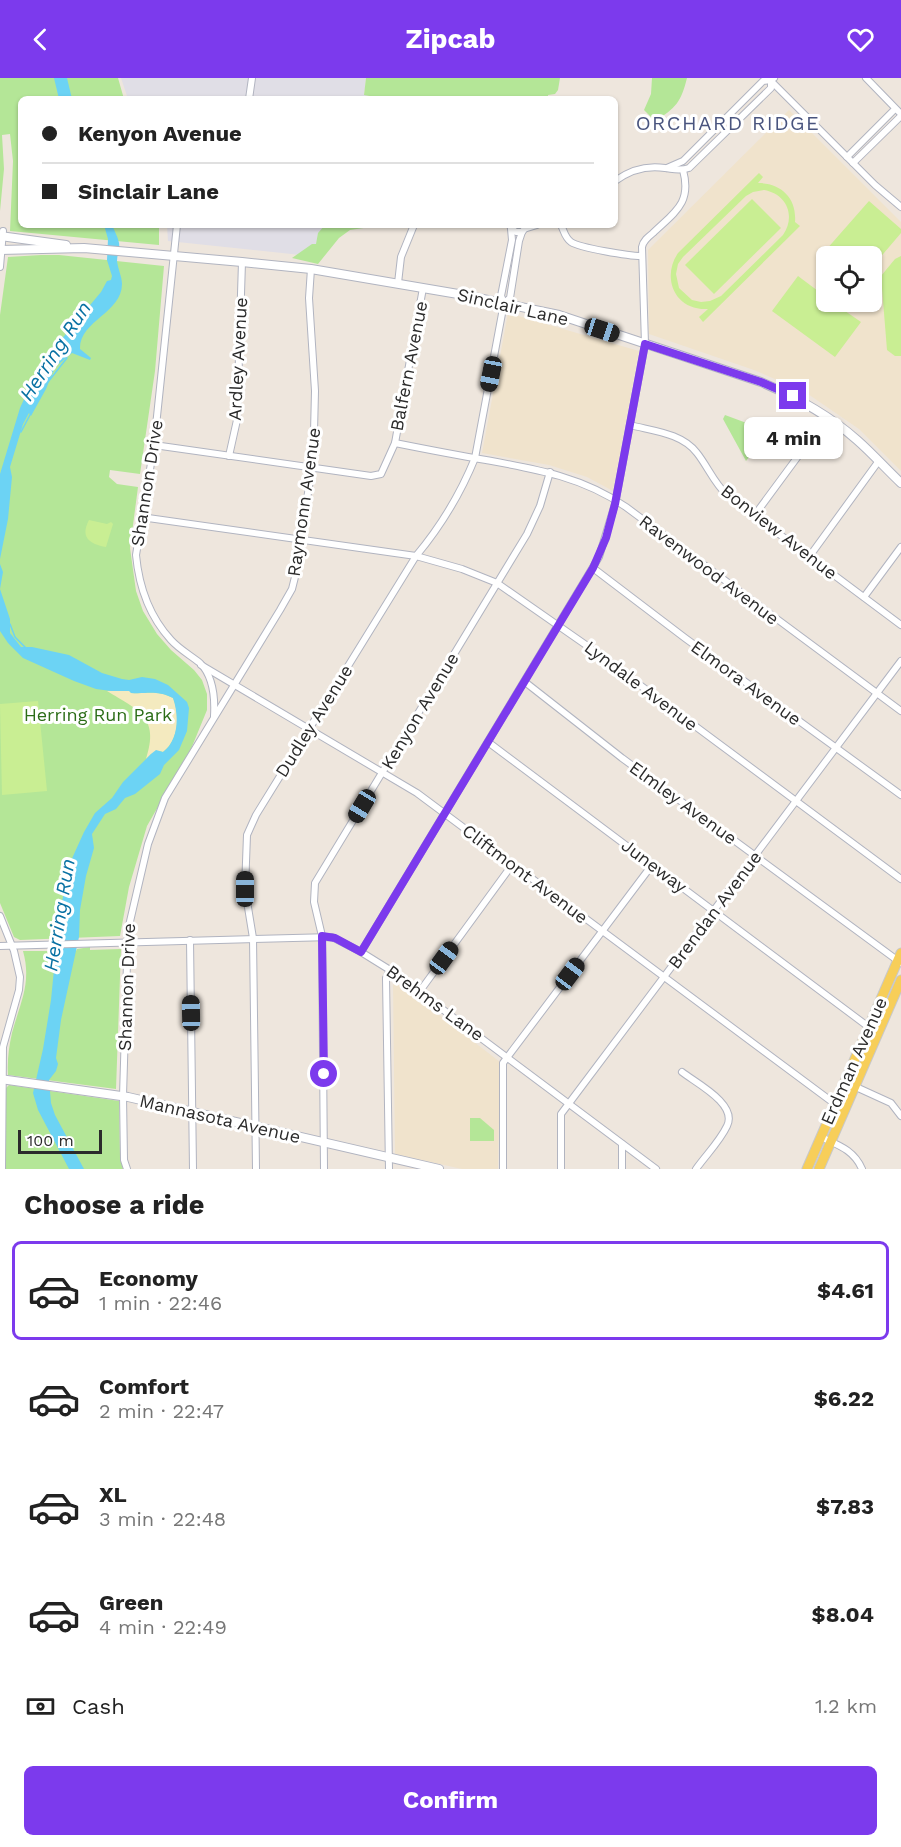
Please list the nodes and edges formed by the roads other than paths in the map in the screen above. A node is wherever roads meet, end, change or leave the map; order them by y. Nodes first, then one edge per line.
1 (252, 78) edge
2 (866, 78) edge
3 (771, 79) edge
4 (249, 96) edge
5 (896, 109) junction
6 (901, 115) edge
7 (847, 157) junction
8 (853, 163) junction
9 (667, 168) junction
10 (683, 170) junction
11 (618, 179) edge
12 (901, 207) edge
13 (177, 228) edge
14 (413, 228) edge
15 (509, 228) edge
16 (511, 228) edge
17 (526, 228) edge
18 (562, 228) edge
19 (2, 235) edge
20 (84, 248) junction
21 (1, 250) edge
22 (173, 256) junction
23 (641, 256) junction
24 (242, 262) junction
25 (0, 267) edge
26 (311, 269) junction
27 (398, 283) junction
28 (423, 288) junction
29 (504, 303) junction
30 (645, 344) junction
31 (827, 417) junction
32 (630, 425) junction
33 (394, 444) junction
34 (154, 445) junction
35 (229, 456) junction
36 (474, 458) junction
37 (878, 462) junction
38 (312, 467) junction
39 (550, 472) junction
40 (901, 483) edge
41 (616, 500) junction
42 (754, 516) junction
43 (141, 517) junction
44 (302, 540) junction
45 (901, 547) edge
46 (416, 556) junction
47 (809, 557) junction
48 (593, 568) junction
49 (496, 584) junction
50 (864, 597) junction
51 (559, 625) junction
52 (901, 625) edge
53 (901, 661) edge
54 (201, 665) junction
55 (525, 682) junction
56 (236, 684) junction
57 (877, 693) junction
58 (901, 711) edge
59 (214, 716) junction
60 (309, 729) junction
61 (488, 742) junction
62 (836, 748) junction
63 (382, 772) junction
64 (901, 795) edge
65 (795, 801) junction
66 (444, 813) junction
67 (755, 857) junction
68 (513, 865) junction
69 (652, 865) junction
70 (901, 879) edge
71 (714, 911) junction
72 (0, 916) edge
73 (602, 931) junction
74 (322, 936) junction
75 (253, 938) junction
76 (190, 940) junction
77 (127, 942) junction
78 (12, 945) junction
79 (0, 946) edge
80 (361, 952) junction
81 (900, 959) edge
82 (390, 970) junction
83 (664, 977) junction
84 (901, 980) edge
85 (420, 991) junction
86 (869, 1027) junction
87 (878, 1034) junction
88 (508, 1057) junction
89 (682, 1072) dead end
90 (1, 1080) edge
91 (845, 1082) junction
92 (855, 1086) junction
93 (123, 1096) junction
94 (835, 1104) junction
95 (569, 1105) junction
96 (192, 1111) junction
97 (901, 1116) edge
98 (256, 1126) junction
99 (821, 1137) junction
100 (831, 1142) junction
101 (324, 1144) junction
102 (622, 1144) junction
103 (388, 1158) junction
104 (2, 1169) edge
105 (126, 1169) edge
106 (193, 1169) edge
107 (256, 1169) edge
108 (324, 1169) edge
109 (388, 1169) edge
110 (438, 1169) edge
111 (503, 1169) edge
112 (561, 1169) edge
113 (622, 1169) edge
114 (656, 1169) edge
115 (696, 1169) edge
116 (807, 1169) edge
117 (819, 1169) edge
118 (862, 1169) edge

1 - 4 street
2 - 5 street
3 - 7 street
3 - 9 street
3 - 10 street
5 - 6 street
5 - 7 street
6 - 8 street
7 - 8 street
8 - 12 street
9 - 10 street
9 - 11 street
10 - 23 street
13 - 22 street, Shannon Drive
14 - 27 street
15 - 29 street
16 - 17 street
17 - 29 street
18 - 23 street
19 - 20 main road, Sinclair Lane
19 - 21 street
20 - 21 main road, Sinclair Lane
20 - 22 main road, Sinclair Lane
21 - 25 street
22 - 24 main road, Sinclair Lane
22 - 34 street, Shannon Drive
23 - 30 street
24 - 26 main road, Sinclair Lane
24 - 35 street, Ardley Avenue
26 - 27 main road, Sinclair Lane
26 - 38 street, Raymonn Avenue
27 - 28 main road, Sinclair Lane
28 - 29 main road, Sinclair Lane
28 - 33 street, Balfern Avenue
29 - 30 main road, Sinclair Lane
29 - 36 street, Dudley Avenue
30 - 31 main road, Sinclair Lane
30 - 32 street
31 - 37 main road, Sinclair Lane
31 - 42 street
32 - 41 street
32 - 42 street, Bonview Avenue
33 - 36 street, Ravenwood Avenue
33 - 38 street
34 - 35 street
34 - 43 street, Shannon Drive
35 - 38 street
36 - 39 street, Ravenwood Avenue
36 - 46 street, Dudley Avenue
37 - 40 main road, Sinclair Lane
37 - 47 street
38 - 44 street, Raymonn Avenue
39 - 41 street, Ravenwood Avenue
39 - 49 street, Kenyon Avenue
41 - 48 street
41 - 57 street, Ravenwood Avenue
42 - 47 street, Bonview Avenue
43 - 44 street, Lyndale Avenue
43 - 54 street, Shannon Drive
44 - 46 street, Lyndale Avenue
44 - 56 street, Raymonn Avenue
45 - 50 street
46 - 49 street, Lyndale Avenue
46 - 60 street, Dudley Avenue
47 - 50 street, Bonview Avenue
48 - 51 street
48 - 62 street, Elmora Avenue
49 - 51 street, Lyndale Avenue
49 - 63 street, Kenyon Avenue
50 - 52 street, Bonview Avenue
51 - 55 street
51 - 65 street, Lyndale Avenue
53 - 57 street, Brendan Avenue
54 - 56 street, Cliftmont Avenue
54 - 59 street, Shannon Drive
55 - 61 street
55 - 67 street, Elmley Avenue
56 - 59 street, Shannon Drive
56 - 60 street, Cliftmont Avenue
57 - 58 street, Ravenwood Avenue
57 - 62 street, Brendan Avenue
59 - 77 street, Shannon Drive
60 - 63 street, Cliftmont Avenue
60 - 75 street, Dudley Avenue
61 - 66 street
61 - 69 street, Juneway
62 - 64 street, Elmora Avenue
62 - 65 street, Brendan Avenue
63 - 66 street, Cliftmont Avenue
63 - 74 street, Kenyon Avenue
65 - 67 street, Brendan Avenue
65 - 70 street, Lyndale Avenue
66 - 68 street, Cliftmont Avenue
66 - 80 street
67 - 71 street, Brendan Avenue
67 - 81 street, Elmley Avenue
68 - 73 street, Cliftmont Avenue
68 - 85 street
69 - 71 street, Juneway
69 - 73 street
71 - 83 street, Brendan Avenue
71 - 86 street, Juneway
72 - 78 street
73 - 83 street, Cliftmont Avenue
73 - 88 street
74 - 75 street, Brehms Lane
74 - 80 street, Brehms Lane
74 - 101 street, Kenyon Avenue
75 - 76 street, Brehms Lane
75 - 98 street, Dudley Avenue
76 - 77 street, Brehms Lane
76 - 96 street
77 - 78 street, Brehms Lane
77 - 93 street, Shannon Drive
78 - 79 street, Brehms Lane
78 - 90 street
80 - 82 street, Brehms Lane
81 - 86 main road, Erdman Avenue
82 - 85 street, Brehms Lane
82 - 103 street
83 - 94 street, Cliftmont Avenue
83 - 95 street, Brendan Avenue
84 - 87 main road, Erdman Avenue
85 - 88 street, Brehms Lane
86 - 87 street, Juneway
86 - 91 main road, Erdman Avenue
87 - 92 main road, Erdman Avenue
88 - 95 street, Brehms Lane
88 - 111 street
89 - 115 street
90 - 93 main road, Mannasota Avenue
90 - 104 street
91 - 92 street
91 - 94 main road, Erdman Avenue
92 - 97 street
92 - 100 main road, Erdman Avenue
93 - 96 main road, Mannasota Avenue
93 - 105 street, Shannon Drive
94 - 99 main road, Erdman Avenue
95 - 102 street, Brehms Lane
95 - 112 street, Brendan Avenue
96 - 98 main road, Mannasota Avenue
96 - 106 street
98 - 101 main road, Mannasota Avenue
98 - 107 street, Dudley Avenue
99 - 100 street
99 - 116 main road, Erdman Avenue
100 - 117 main road, Erdman Avenue
100 - 118 street
101 - 103 main road, Mannasota Avenue
101 - 108 street, Kenyon Avenue
102 - 113 street
102 - 114 street, Brehms Lane
103 - 109 street
103 - 110 main road, Mannasota Avenue

